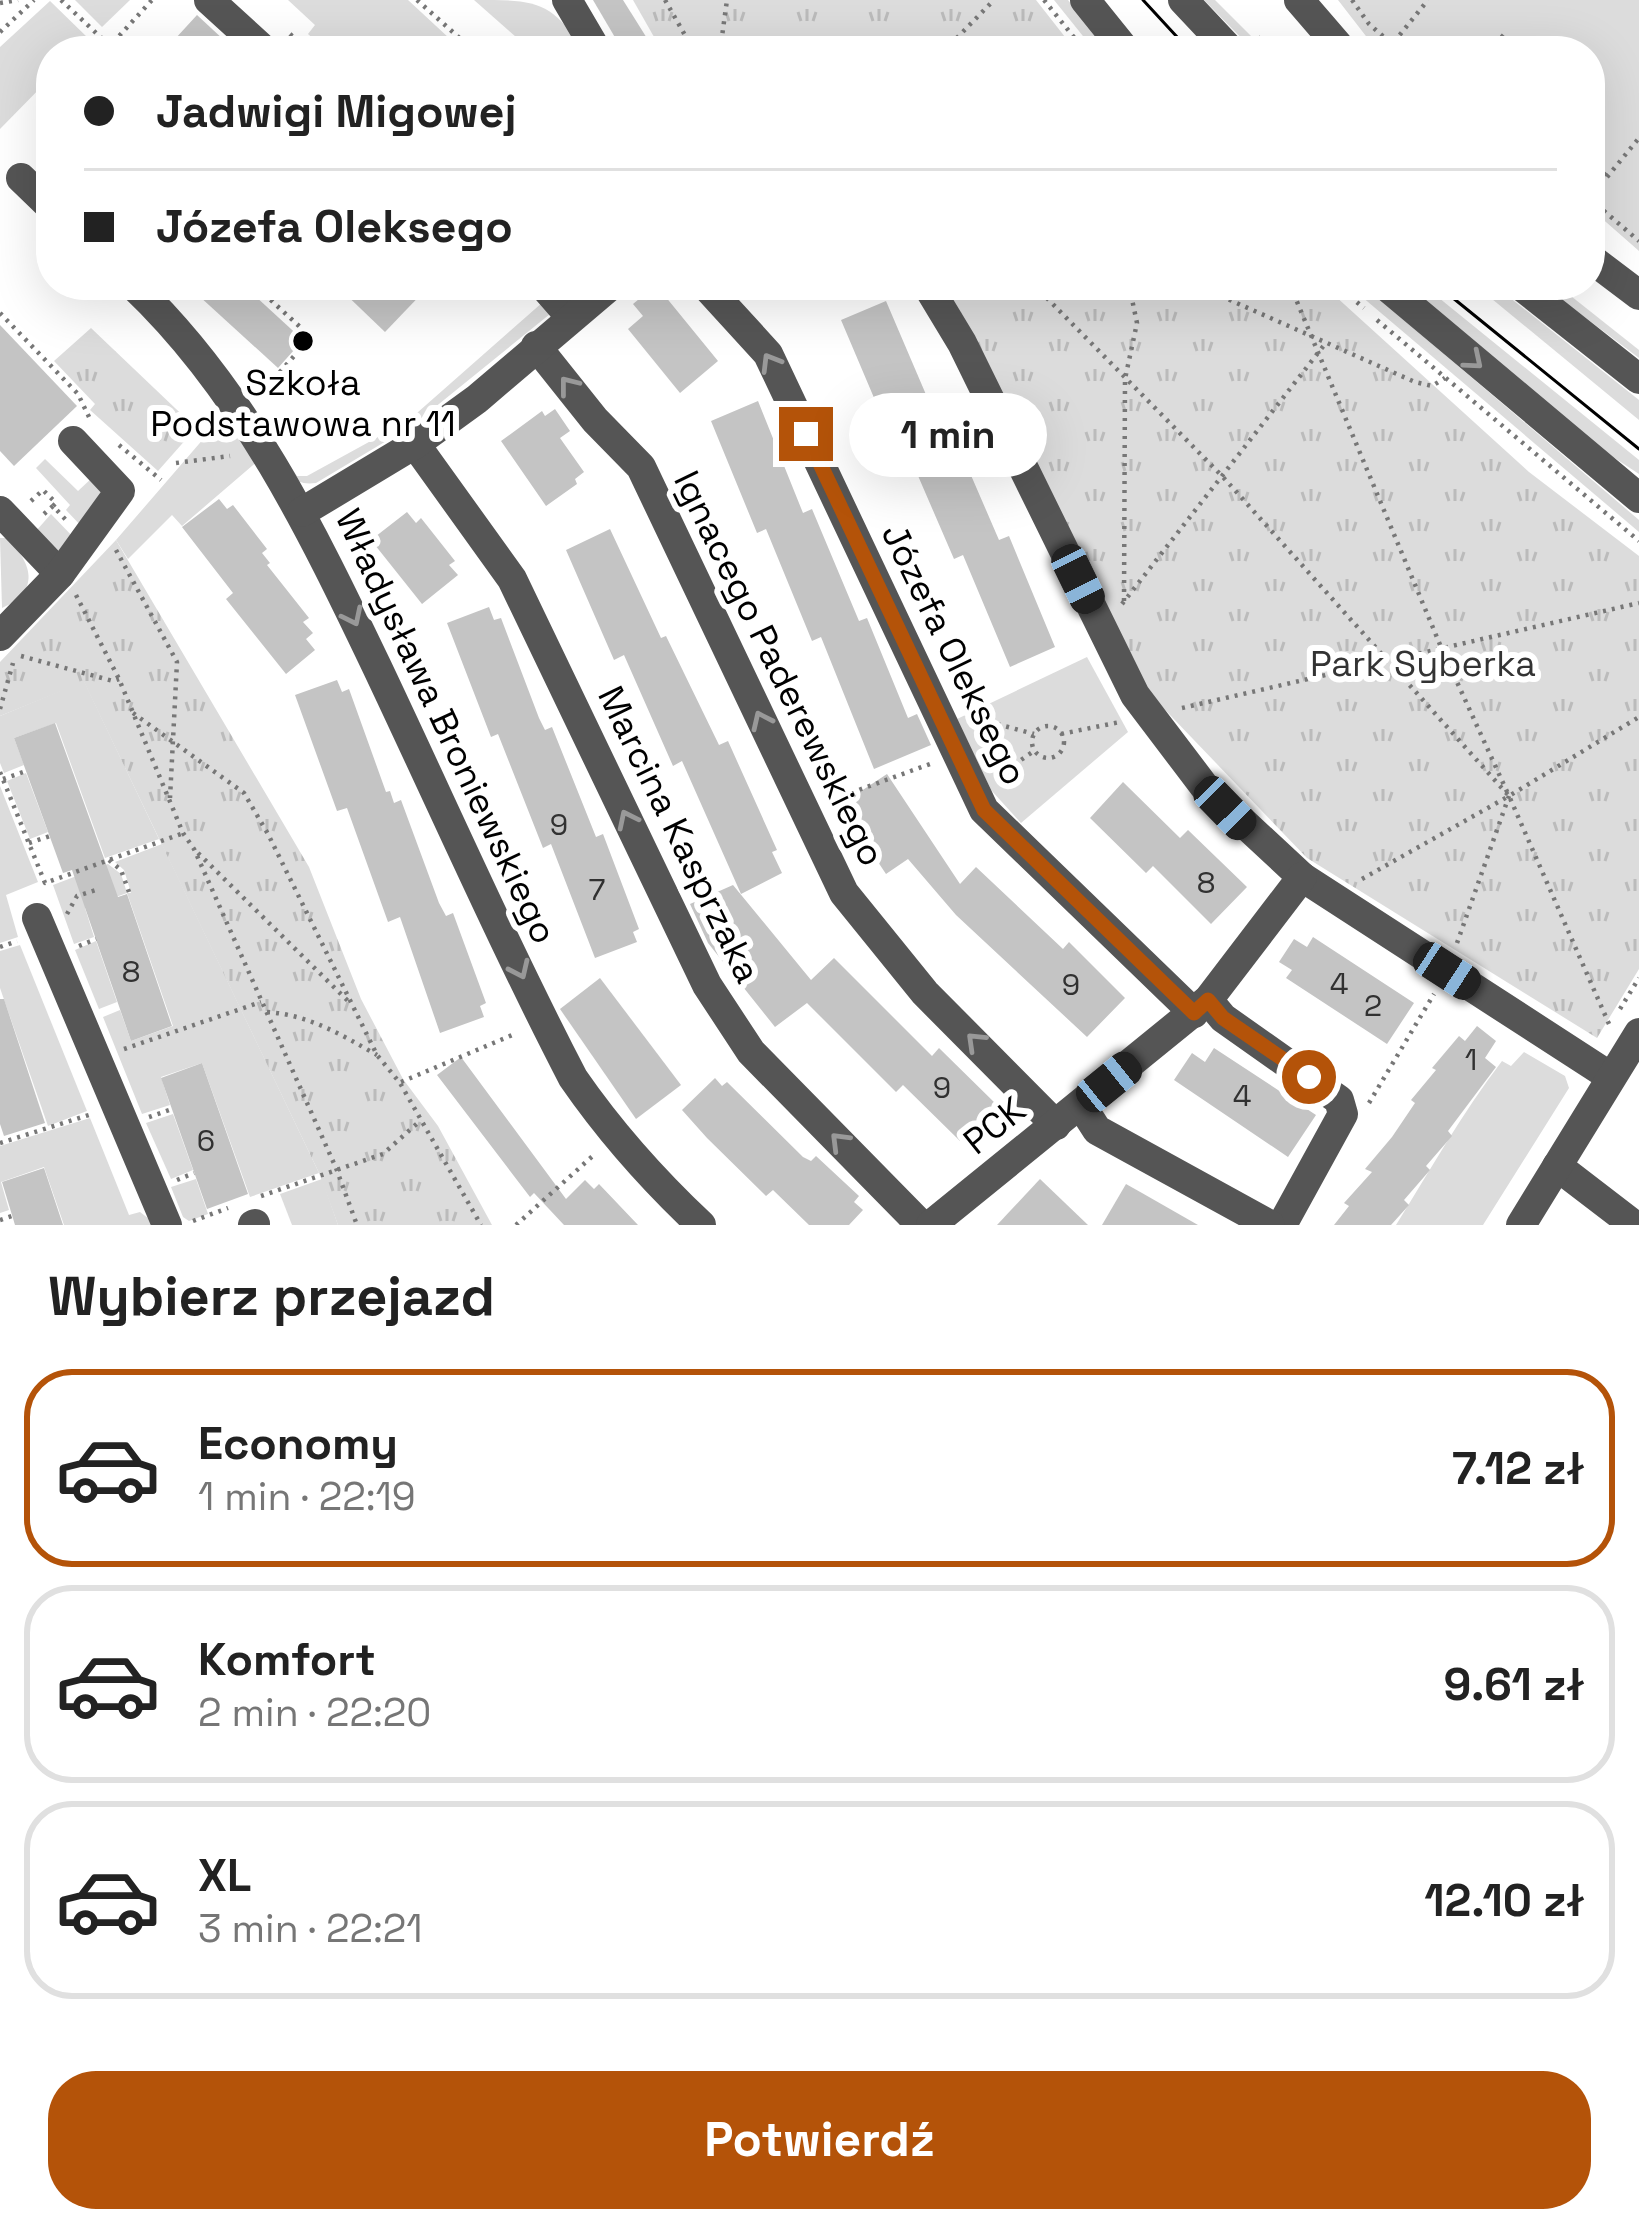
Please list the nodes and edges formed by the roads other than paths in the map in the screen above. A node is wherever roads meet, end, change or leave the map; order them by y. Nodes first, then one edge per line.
1 (209, 0) edge
2 (1085, 0) edge
3 (1184, 0) edge
4 (1300, 0) edge
5 (566, 1) edge
6 (249, 36) edge
7 (588, 36) edge
8 (1114, 36) edge
9 (1218, 36) edge
10 (1330, 36) edge
11 (20, 178) dead end
12 (36, 193) edge
13 (1605, 269) edge
14 (1639, 295) edge
15 (149, 300) edge
16 (556, 300) edge
17 (592, 300) edge
18 (719, 300) edge
19 (936, 300) edge
20 (1403, 300) edge
21 (1539, 300) edge
22 (571, 317) junction
23 (536, 346) junction
24 (1639, 379) edge
25 (81, 429) road end
26 (416, 444) junction
27 (1639, 498) edge
28 (11, 510) edge
29 (302, 512) junction
30 (65, 580) junction
31 (2, 630) edge
32 (1302, 877) junction
33 (39, 928) road end
34 (1201, 1007) junction
35 (1625, 1029) edge
36 (1612, 1078) junction
37 (1081, 1106) junction
38 (1056, 1125) junction
39 (1557, 1166) junction
40 (166, 1225) edge
41 (700, 1225) edge
42 (921, 1225) edge
43 (931, 1225) edge
44 (1270, 1225) edge
45 (1282, 1225) edge
46 (1521, 1225) edge
47 (1634, 1225) edge

1 - 6 street
2 - 8 street
3 - 9 street
4 - 10 street
5 - 7 street
11 - 12 street
13 - 14 street
15 - 29 street
16 - 22 street
17 - 22 street, Władysława Broniewskiego
34 -> 18 street, Józefa Oleksego
19 - 32 street
20 -> 27 street
21 - 24 street
22 - 23 street, Władysława Broniewskiego
23 - 26 street, Władysława Broniewskiego
38 -> 23 street, Ignacego Paderewskiego
25 - 30 street
26 - 29 street, Władysława Broniewskiego
42 -> 26 street, Marcina Kasprzaka
28 - 30 street
29 -> 41 street, Władysława Broniewskiego
30 - 31 street
32 - 34 street, PCK
32 - 36 street
33 - 40 street
34 - 37 street, PCK
34 - 45 street, Józefa Oleksego
35 - 36 street
36 - 39 street
37 - 38 street, PCK
37 - 44 street
38 - 43 street, PCK
39 - 46 street
39 - 47 street

